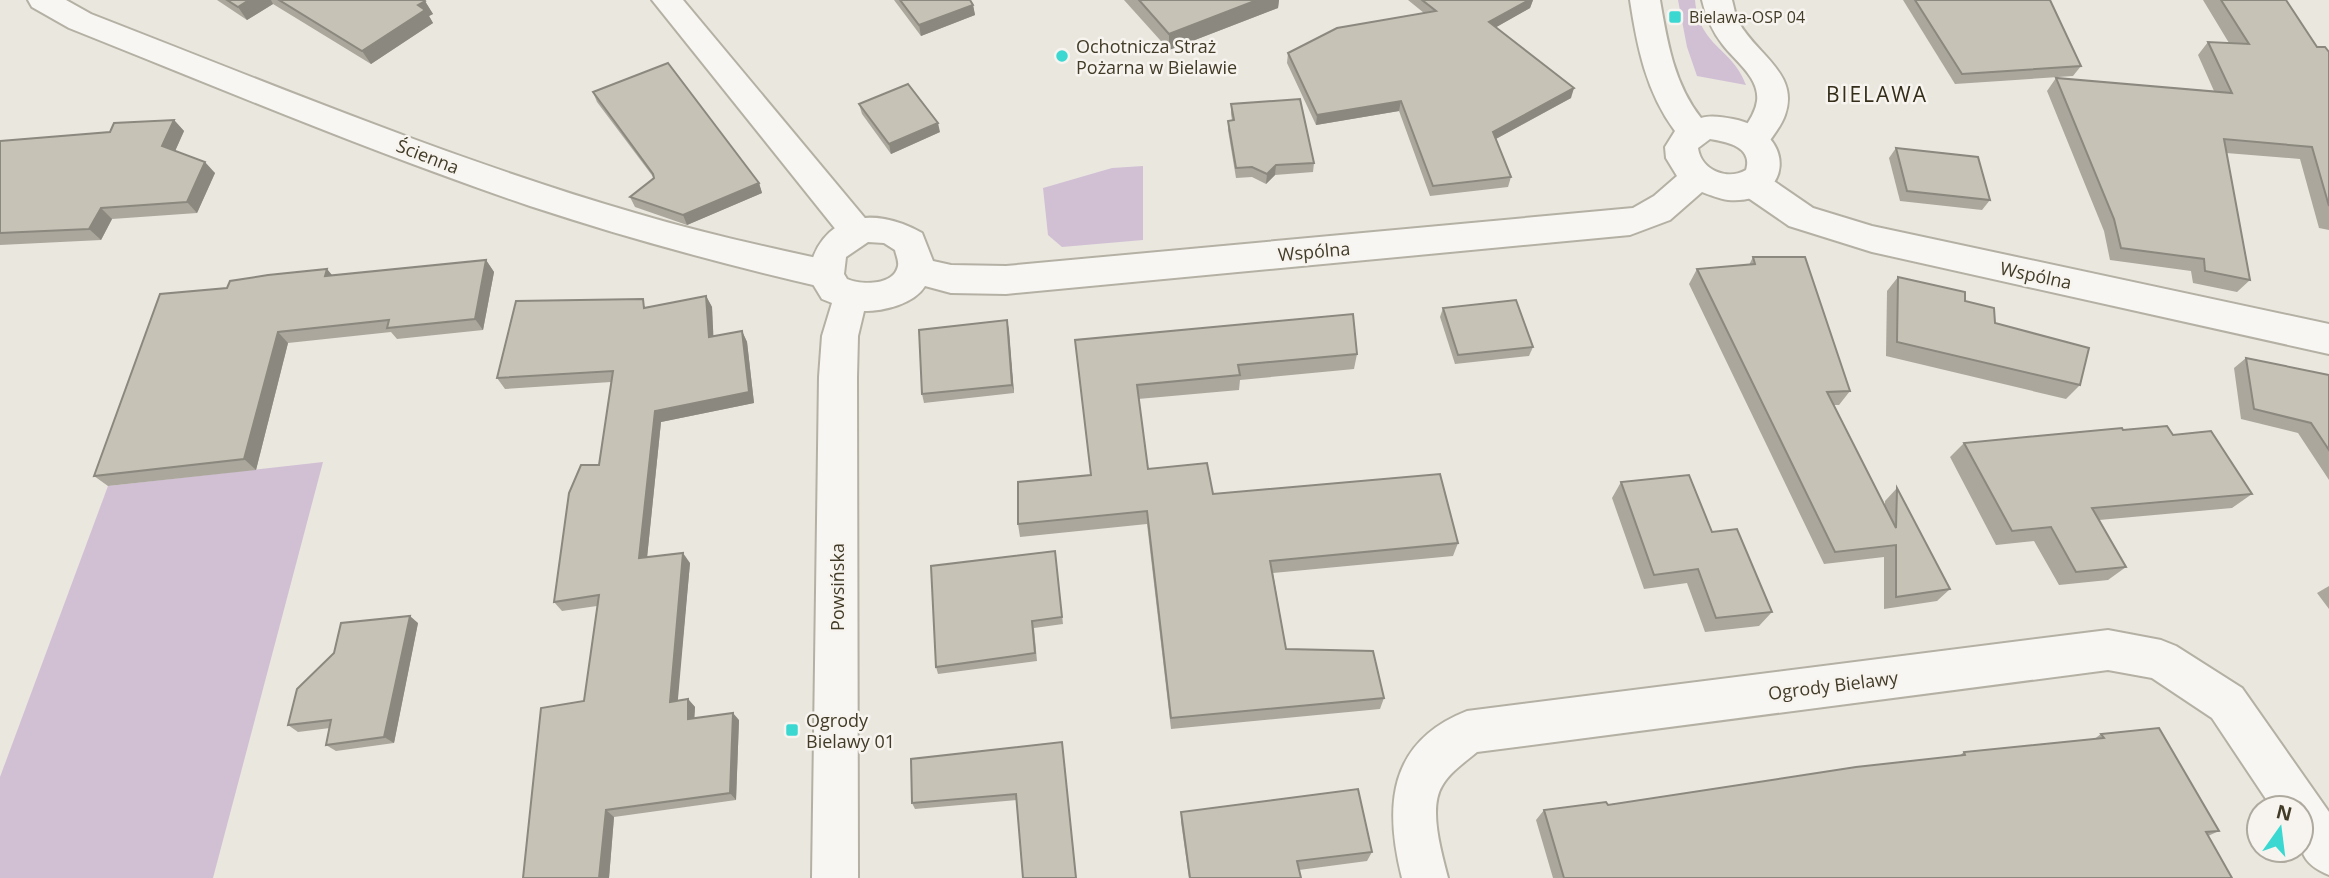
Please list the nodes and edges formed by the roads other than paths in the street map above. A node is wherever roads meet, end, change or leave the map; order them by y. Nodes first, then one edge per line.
1 (43, 0) edge
2 (667, 0) edge
3 (1645, 0) edge
4 (1717, 0) edge
5 (1694, 131) junction
6 (1753, 140) junction
7 (1698, 177) junction
8 (1753, 184) junction
9 (857, 232) junction
10 (915, 270) junction
11 (839, 286) junction
12 (2329, 339) edge
13 (2289, 794) edge
14 (2315, 832) edge
15 (2329, 852) edge
16 (835, 878) edge
17 (1425, 878) edge

1 - 11 street, Ścienna
2 - 9 street
3 - 5 street
4 - 6 street
5 - 6 street
5 - 7 street
6 - 8 street
7 - 8 street
7 - 10 street, Wspólna
8 - 12 street, Wspólna
9 - 10 street
9 - 11 street
10 - 11 street
11 - 16 street, Powsińska
13 - 17 street, Ogrody Bielawy
14 - 15 street, Ogrody Bielawy

